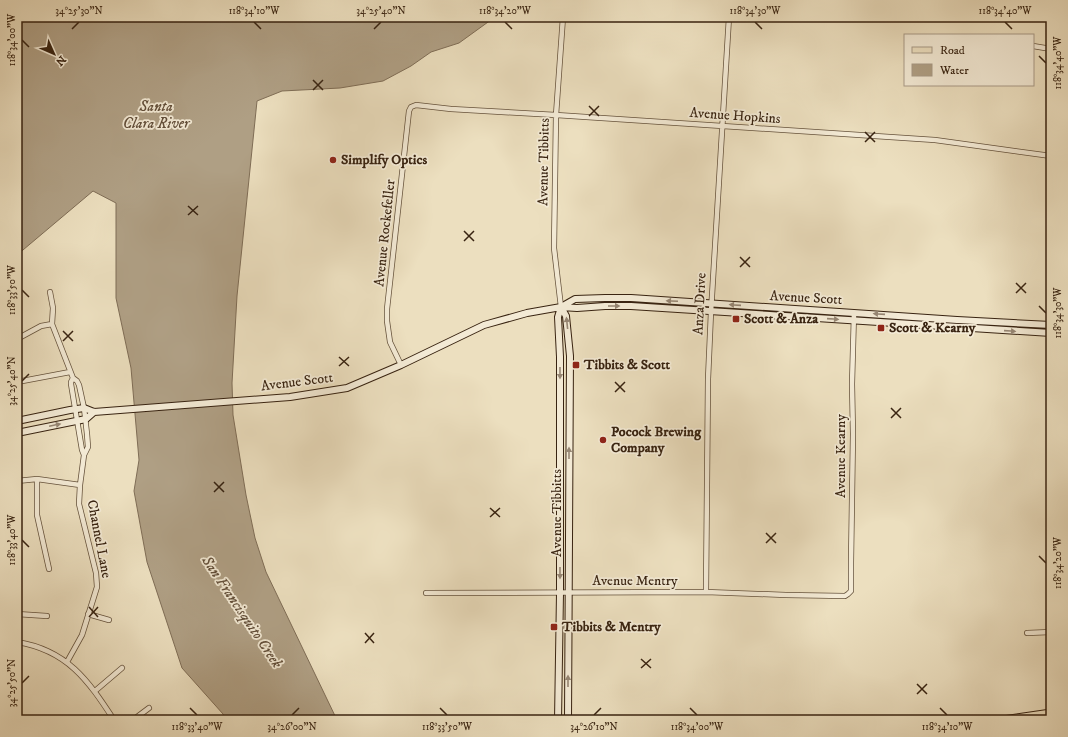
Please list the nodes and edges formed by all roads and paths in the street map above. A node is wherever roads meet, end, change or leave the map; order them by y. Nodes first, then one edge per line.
1 (563, 17) edge
2 (729, 17) edge
3 (1034, 46) edge
4 (1051, 49) edge
5 (416, 106) joint
6 (556, 115) junction
7 (721, 126) junction
8 (1051, 156) edge
9 (50, 292) dead end
10 (711, 304) junction
11 (561, 307) junction
12 (711, 312) junction
13 (854, 313) junction
14 (854, 320) junction
15 (52, 324) junction
16 (1051, 325) edge
17 (1051, 333) edge
18 (17, 339) edge
19 (1051, 356) edge
20 (401, 364) junction
21 (70, 372) junction
22 (73, 378) junction
23 (17, 382) edge
24 (1051, 402) edge
25 (84, 408) junction
26 (75, 409) junction
27 (94, 412) junction
28 (86, 419) junction
29 (77, 420) junction
30 (17, 421) edge
31 (17, 433) edge
32 (84, 455) junction
33 (37, 479) junction
34 (17, 481) edge
35 (80, 485) junction
36 (49, 569) dead end
37 (706, 592) junction
38 (426, 593) dead end
39 (560, 593) junction
40 (568, 593) junction
41 (845, 596) joint
42 (17, 614) edge
43 (88, 614) junction
44 (47, 616) dead end
45 (109, 620) dead end
46 (1051, 632) edge
47 (1027, 633) dead end
48 (17, 642) edge
49 (67, 662) junction
50 (122, 668) dead end
51 (95, 691) junction
52 (149, 708) dead end
53 (1051, 713) edge
54 (114, 720) edge
55 (133, 720) edge
56 (558, 720) edge
57 (568, 720) edge
58 (1003, 720) edge

1 - 6 street, Avenue Tibbitts
2 - 7 street, Anza Drive
3 - 4 street
5 - 6 street, Avenue Hopkins
5 - 20 street, Avenue Rockefeller
6 - 7 street, Avenue Hopkins
6 - 11 street, Avenue Tibbitts
7 - 8 street, Avenue Hopkins
7 - 10 street, Anza Drive
9 - 15 street
10 -> 11 main road, Avenue Scott
10 - 12 street, Anza Drive
13 -> 10 main road, Avenue Scott
11 -> 12 main road, Avenue Scott
11 - 20 main road, Avenue Scott
11 -> 39 main road, Avenue Tibbitts
40 -> 11 main road, Avenue Tibbitts
12 -> 14 main road, Avenue Scott
12 - 37 street, Anza Drive
13 - 14 street, Avenue Kearny
16 -> 13 main road, Avenue Scott
14 -> 17 main road, Avenue Scott
14 - 41 street, Avenue Kearny
15 - 18 street
15 - 21 street, Channel Lane
19 - 24 street
20 - 27 main road, Avenue Scott
21 - 22 street, Channel Lane
21 - 23 street
22 - 25 street, Channel Lane
22 - 26 street
25 - 26 main road, Avenue Scott
25 - 27 main road, Avenue Scott
25 - 28 street, Channel Lane
26 - 29 street
26 - 30 main road, Avenue Scott
27 - 28 main road
28 - 29 main road
28 - 32 street, Channel Lane
31 -> 29 main road
29 - 32 street
32 - 35 street, Channel Lane
33 - 34 street
33 - 35 street
33 - 36 street
35 - 43 street, Channel Lane
37 - 40 street, Avenue Mentry
37 - 41 street, Avenue Mentry
38 - 39 street, Avenue Mentry
39 - 40 street, Avenue Mentry
39 - 56 main road, Avenue Tibbitts
57 -> 40 main road, Avenue Tibbitts
42 - 44 street
43 - 45 street
43 - 49 street, Channel Lane
46 - 47 street
48 - 49 street
49 - 51 street
50 - 51 street
51 - 54 street
52 - 55 street
53 - 58 main road

